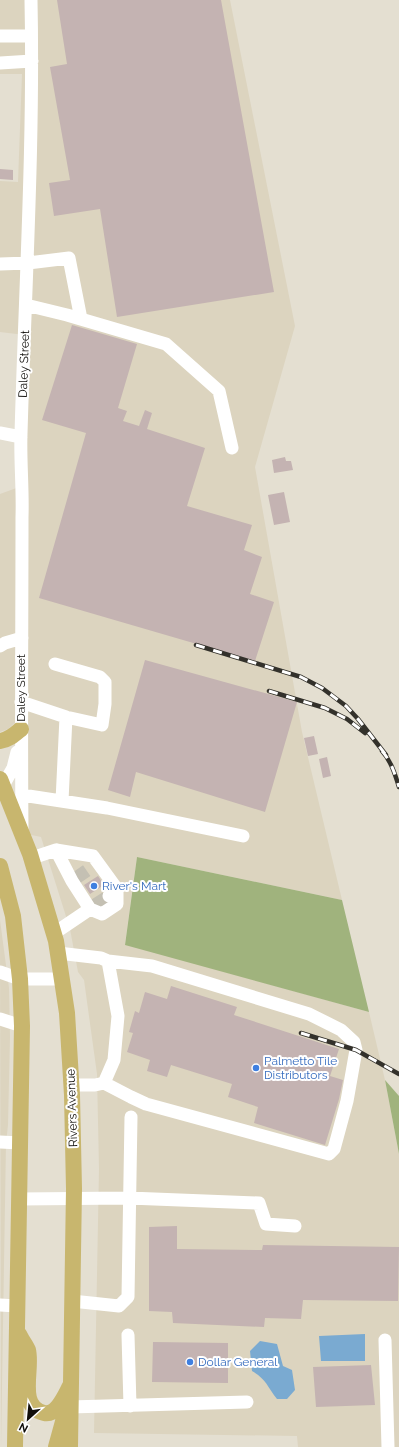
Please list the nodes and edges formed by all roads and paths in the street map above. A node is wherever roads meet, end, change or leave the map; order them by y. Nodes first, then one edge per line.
1 (31, 0) edge
2 (0, 36) edge
3 (32, 36) junction
4 (32, 61) junction
5 (0, 63) edge
6 (28, 263) junction
7 (0, 264) edge
8 (26, 305) junction
9 (81, 319) junction
10 (0, 433) edge
11 (21, 437) junction
12 (232, 448) dead end
13 (22, 638) junction
14 (0, 646) edge
15 (55, 664) dead end
16 (21, 702) junction
17 (66, 717) junction
18 (21, 729) junction
19 (0, 741) edge
20 (1, 785) edge
21 (22, 796) junction
22 (62, 801) junction
23 (22, 833) junction
24 (243, 836) dead end
25 (56, 850) junction
26 (32, 858) junction
27 (0, 866) edge
28 (93, 907) junction
29 (53, 934) junction
30 (58, 953) junction
31 (108, 961) junction
32 (0, 972) edge
33 (20, 979) junction
34 (62, 979) junction
35 (0, 1019) edge
36 (22, 1026) junction
37 (104, 1083) junction
38 (71, 1085) junction
39 (130, 1117) dead end
40 (0, 1142) edge
41 (20, 1143) junction
42 (129, 1198) junction
43 (19, 1199) junction
44 (74, 1199) junction
45 (295, 1226) dead end
46 (72, 1301) junction
47 (0, 1305) edge
48 (17, 1306) junction
49 (17, 1330) junction
50 (128, 1335) dead end
51 (385, 1340) dead end
52 (71, 1397) junction
53 (247, 1402) dead end
54 (130, 1406) junction
55 (16, 1447) edge
56 (56, 1447) edge
57 (70, 1447) edge
58 (388, 1447) edge

1 - 3 street, Daley Street
2 - 3 street
3 - 4 street, Daley Street
4 - 5 street
4 - 6 street, Daley Street
6 - 7 street
6 - 8 street, Daley Street
6 - 9 street
8 - 9 street
8 - 11 street, Daley Street
9 - 12 street
10 - 11 street
11 - 13 street, Daley Street
13 - 14 street
13 - 16 street, Daley Street
15 - 17 street
16 - 17 street
16 - 18 street, Daley Street
17 - 22 street
18 - 19 main road
18 - 20 street, Daley Street
18 - 21 street, Daley Street
20 - 23 main road, Rivers Avenue
21 - 22 street
21 - 23 street, Daley Street
22 - 24 street
23 - 26 main road, Rivers Avenue
25 - 26 street
25 - 28 street
25 - 28 street
26 - 29 main road, Rivers Avenue
27 - 33 main road
28 - 29 street
29 - 30 main road, Rivers Avenue
30 - 31 street
30 - 34 main road, Rivers Avenue
31 - 37 street
31 - 37 street
32 - 33 street
33 - 34 street
33 - 36 main road
34 - 38 main road, Rivers Avenue
35 - 36 street
36 - 41 main road
37 - 38 street
38 - 44 main road, Rivers Avenue
39 - 42 street
40 - 41 street
41 - 43 main road
42 - 44 street
42 - 45 street
42 - 46 street
43 - 44 street
43 - 48 main road
44 - 46 main road, Rivers Avenue
46 - 52 main road, Rivers Avenue
47 - 48 street
48 - 49 main road
49 - 52 main road
49 - 55 main road
50 - 54 street
51 - 58 street
52 - 54 street
52 - 56 main road
52 - 57 main road, Rivers Avenue
53 - 54 street

